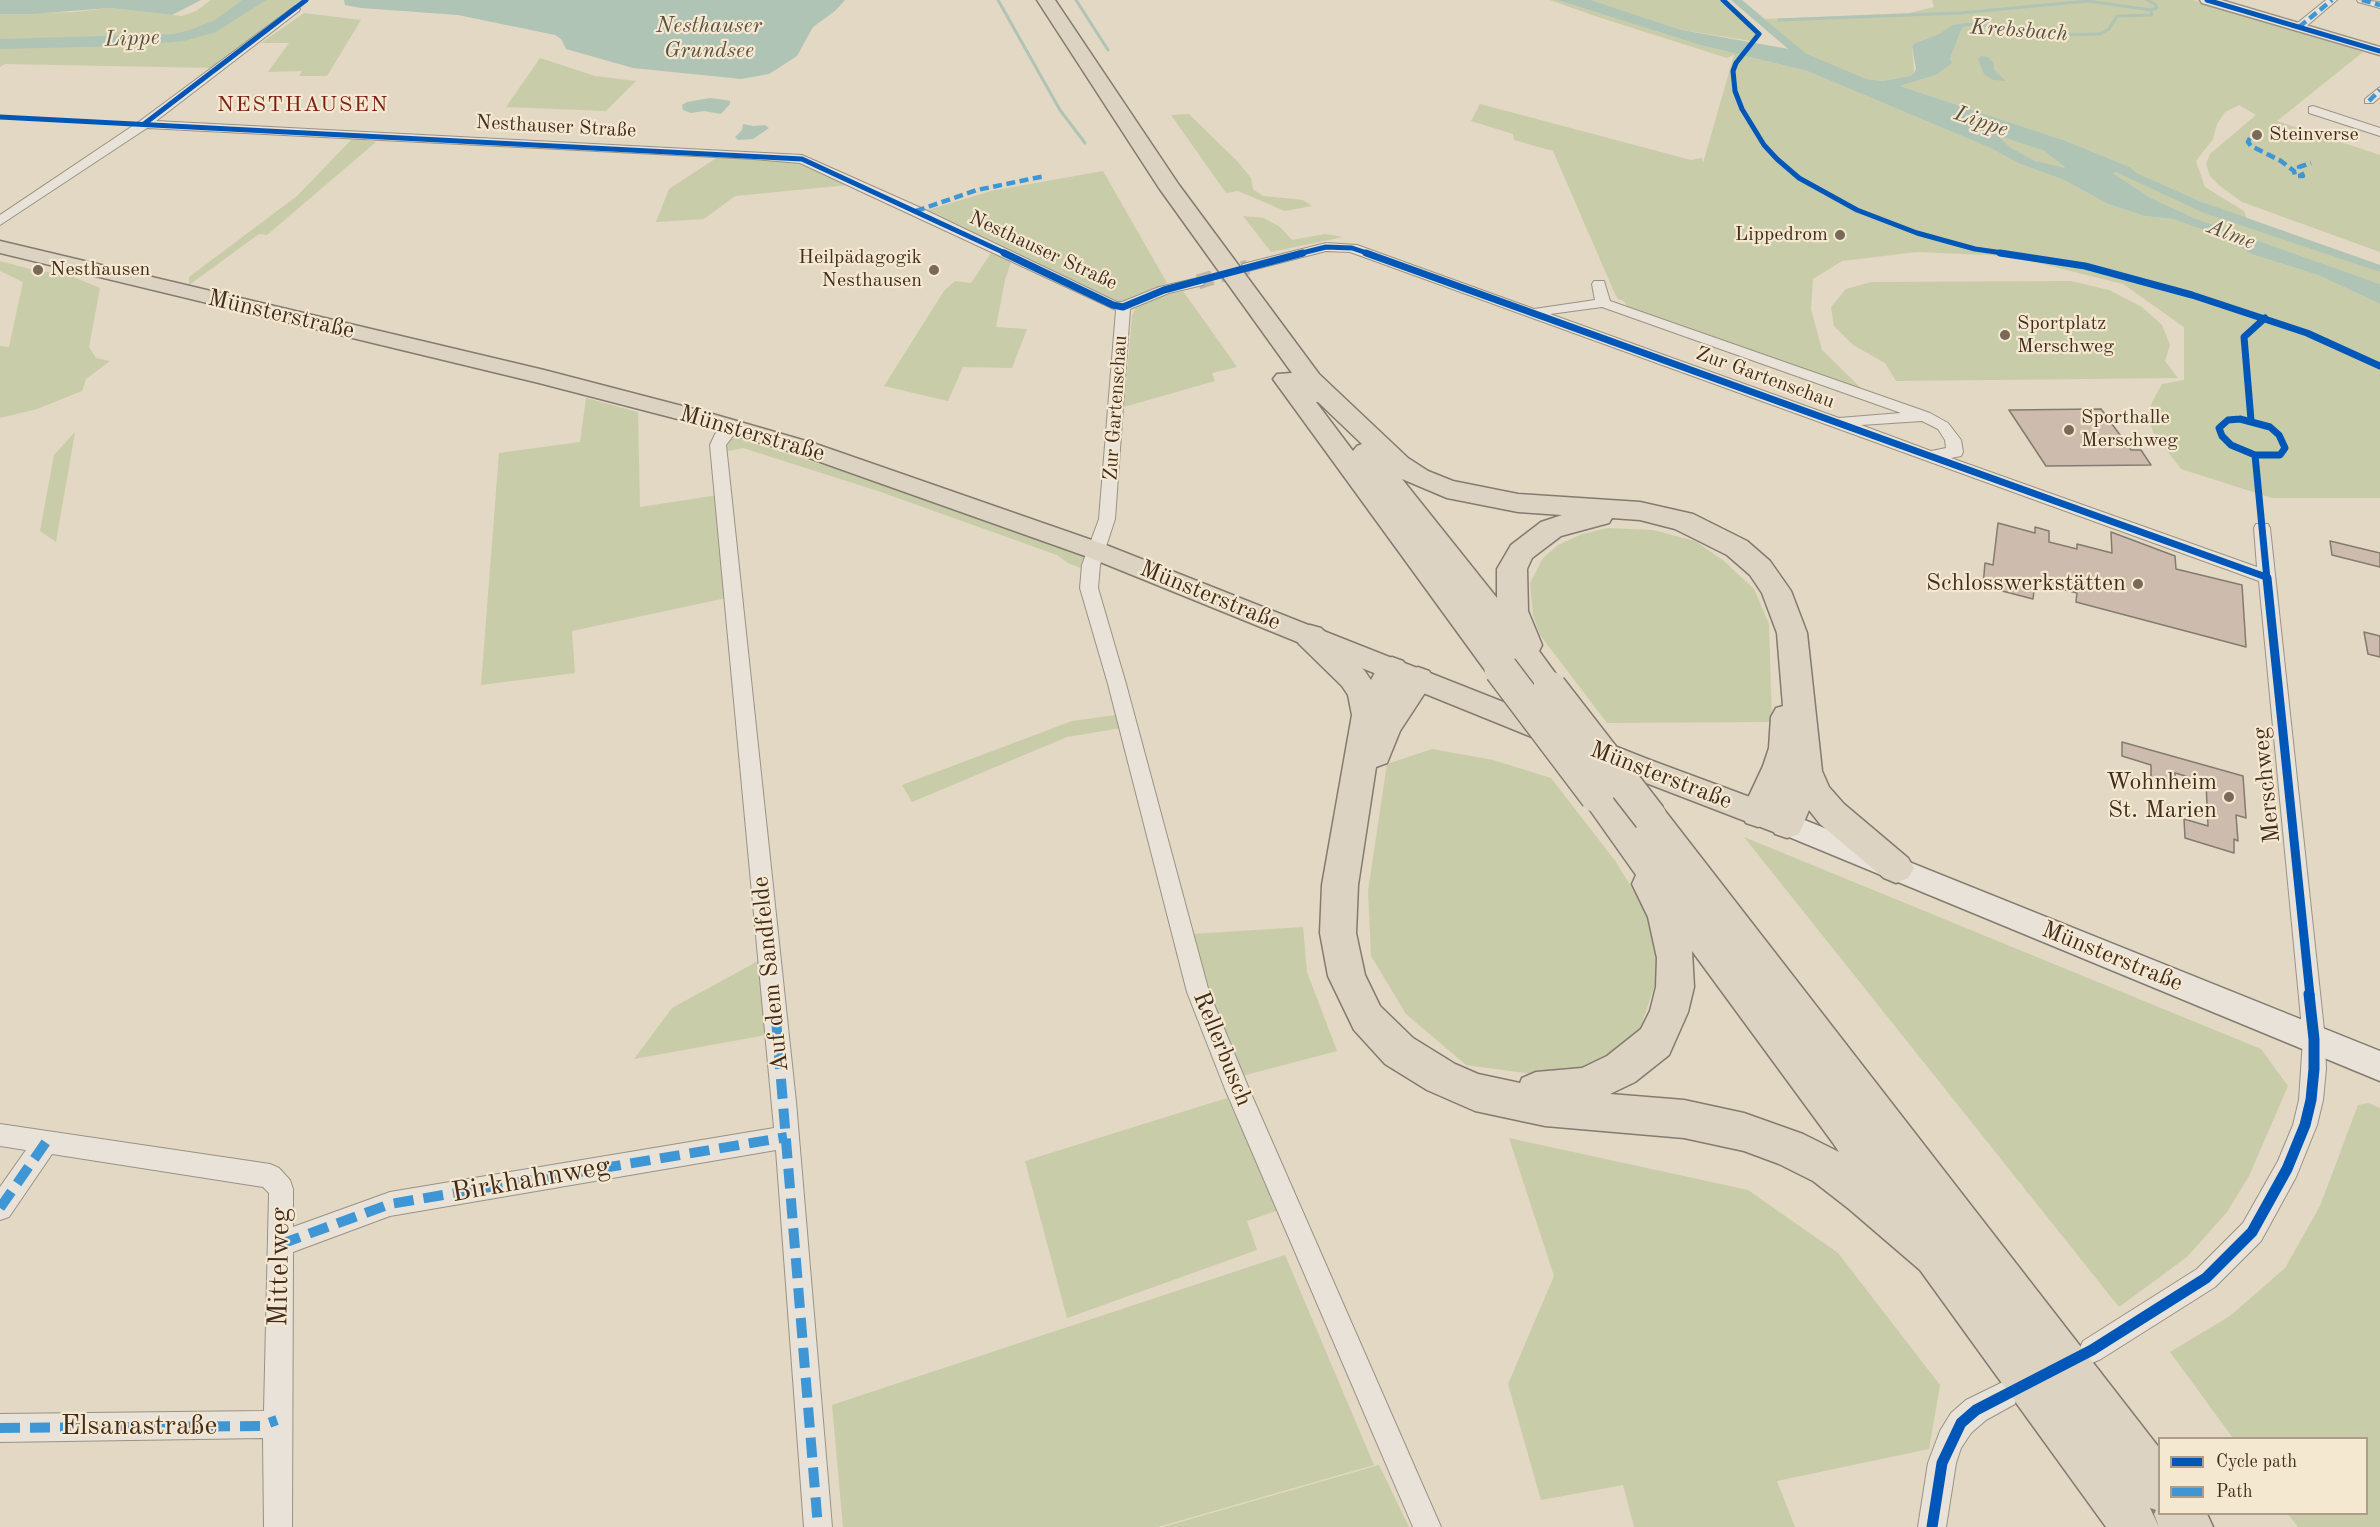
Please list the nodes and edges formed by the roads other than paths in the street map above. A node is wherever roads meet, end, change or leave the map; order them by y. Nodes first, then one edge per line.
1 (1030, 0) edge
2 (1046, 0) edge
3 (2207, 0) edge
4 (2332, 0) edge
5 (2363, 0) edge
6 (2380, 5) edge
7 (295, 9) dead end
8 (2299, 27) junction
9 (2380, 51) edge
10 (2380, 90) edge
11 (2368, 101) dead end
12 (2313, 110) dead end
13 (144, 124) junction
14 (2380, 132) edge
15 (0, 221) edge
16 (0, 247) edge
17 (1248, 267) tunnel mouth
18 (1198, 282) tunnel mouth
19 (1599, 284) dead end
20 (1603, 303) junction
21 (1123, 307) junction
22 (1532, 313) junction
23 (1307, 377) junction
24 (1925, 416) junction
25 (1836, 423) junction
26 (732, 427) junction
27 (1929, 456) junction
28 (2262, 528) dead end
29 (1097, 551) junction
30 (2266, 577) junction
31 (1310, 636) junction
32 (1405, 674) junction
33 (1545, 682) junction
34 (1368, 714) junction
35 (1805, 771) junction
36 (1773, 818) junction
37 (1641, 832) junction
38 (1896, 868) junction
39 (2313, 1039) junction
40 (2380, 1066) edge
41 (0, 1135) edge
42 (787, 1137) junction
43 (46, 1142) junction
44 (0, 1208) edge
45 (281, 1244) junction
46 (1935, 1255) junction
47 (2092, 1350) dead end
48 (2005, 1394) dead end
49 (277, 1419) junction
50 (0, 1428) edge
51 (2158, 1485) edge
52 (2179, 1515) edge
53 (278, 1527) edge
54 (818, 1527) edge
55 (1427, 1527) edge
56 (1932, 1527) edge
57 (2135, 1527) edge
58 (2188, 1527) edge

1 - 37 highway, bridge
2 - 23 highway
3 - 8 street
4 - 8 street
5 - 6 street
7 - 13 street
8 - 9 street
10 - 11 street
12 - 14 street
13 - 15 street
13 - 21 street, Nesthauser Straße
16 - 26 main road, Münsterstraße
17 - 22 street, Zur Gartenschau
18 - 21 street, Zur Gartenschau
19 - 20 street
20 - 22 street
20 - 24 street
21 - 29 street, Zur Gartenschau
22 - 25 street, Zur Gartenschau
23 - 33 highway
23 - 35 highway
24 - 25 street
24 - 27 street
25 - 27 street, Zur Gartenschau
26 - 29 main road, Münsterstraße
26 - 42 street, Auf dem Sandfelde
27 - 30 street, Zur Gartenschau
28 - 30 street, Merschweg
29 - 31 main road, Münsterstraße
29 - 55 street, Rellerbusch
30 - 39 street, Merschweg
31 - 32 main road, Münsterstraße
31 - 34 highway
32 - 34 highway
32 - 36 main road, Münsterstraße
32 - 37 highway
33 - 36 highway
33 - 37 highway, bridge
34 - 46 highway
35 - 36 highway
35 - 38 highway
36 - 38 main road, Münsterstraße
37 - 46 highway
37 - 51 highway
38 - 39 main road, Münsterstraße
39 - 40 main road, Münsterstraße
39 - 47 street, Merschweg
41 - 43 street, Mittelweg
42 - 45 street, Birkhahnweg
42 - 54 street, Auf dem Sandfelde
43 - 44 street
43 - 45 street, Mittelweg
45 - 49 street, Mittelweg
46 - 57 highway
48 - 56 street
49 - 50 street, Elsanastraße
49 - 53 street, Mittelweg
52 - 58 highway

